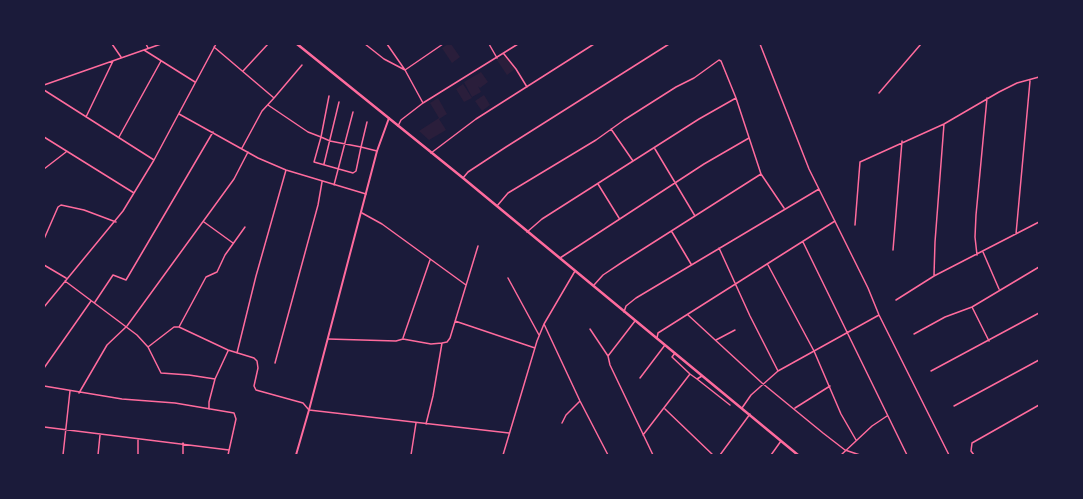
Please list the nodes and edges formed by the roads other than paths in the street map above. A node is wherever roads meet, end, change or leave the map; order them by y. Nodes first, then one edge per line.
1 (112, 44) edge
2 (146, 44) edge
3 (161, 44) edge
4 (216, 44) edge
5 (268, 44) edge
6 (297, 44) edge
7 (365, 44) edge
8 (387, 44) edge
9 (443, 44) edge
10 (489, 44) edge
11 (518, 44) edge
12 (594, 44) edge
13 (669, 44) edge
14 (760, 44) edge
15 (921, 44) edge
16 (214, 47) junction
17 (148, 48) junction
18 (144, 50) junction
19 (503, 54) junction
20 (121, 57) junction
21 (497, 58) junction
22 (113, 60) junction
23 (161, 61) junction
24 (302, 65) dead end
25 (405, 70) junction
26 (243, 71) junction
27 (1039, 77) edge
28 (1030, 81) junction
29 (195, 82) junction
30 (44, 85) edge
31 (527, 87) junction
32 (44, 90) edge
33 (879, 93) dead end
34 (329, 96) dead end
35 (274, 98) junction
36 (736, 98) junction
37 (987, 98) junction
38 (340, 102) dead end
39 (424, 103) junction
40 (268, 105) junction
41 (353, 112) dead end
42 (179, 114) junction
43 (86, 117) junction
44 (388, 118) junction
45 (367, 122) dead end
46 (944, 124) junction
47 (398, 126) junction
48 (611, 129) junction
49 (213, 132) junction
50 (44, 137) edge
51 (119, 137) junction
52 (321, 137) junction
53 (749, 138) junction
54 (330, 141) junction
55 (902, 141) junction
56 (346, 144) junction
57 (361, 146) junction
58 (242, 148) junction
59 (655, 148) junction
60 (67, 151) junction
61 (377, 151) junction
62 (248, 152) junction
63 (432, 153) junction
64 (154, 160) junction
65 (633, 161) junction
66 (324, 165) junction
67 (44, 169) edge
68 (339, 169) junction
69 (286, 170) junction
70 (761, 174) junction
71 (463, 178) junction
72 (322, 182) junction
73 (675, 182) junction
74 (598, 184) junction
75 (334, 185) junction
76 (819, 189) junction
77 (134, 193) junction
78 (366, 194) junction
79 (496, 207) junction
80 (784, 208) junction
81 (362, 213) junction
82 (695, 216) junction
83 (619, 218) junction
84 (835, 221) junction
85 (116, 222) junction
86 (203, 222) junction
87 (1039, 222) edge
88 (855, 225) dead end
89 (245, 227) dead end
90 (672, 231) junction
91 (527, 232) junction
92 (1016, 234) junction
93 (44, 239) edge
94 (803, 242) junction
95 (234, 243) junction
96 (478, 246) dead end
97 (720, 248) junction
98 (893, 250) dead end
99 (983, 252) junction
100 (977, 255) junction
101 (559, 259) junction
102 (430, 260) junction
103 (691, 264) junction
104 (768, 264) junction
105 (44, 265) edge
106 (1039, 267) edge
107 (575, 271) junction
108 (934, 276) junction
109 (66, 278) junction
110 (508, 278) dead end
111 (65, 281) junction
112 (466, 285) junction
113 (736, 285) junction
114 (592, 286) junction
115 (999, 290) junction
116 (91, 300) junction
117 (896, 300) dead end
118 (95, 302) junction
119 (44, 307) edge
120 (972, 307) junction
121 (624, 312) junction
122 (1039, 313) edge
123 (688, 315) junction
124 (878, 315) junction
125 (455, 321) junction
126 (635, 321) junction
127 (544, 324) junction
128 (127, 326) junction
129 (179, 326) junction
130 (590, 329) dead end
131 (735, 330) dead end
132 (846, 333) junction
133 (914, 334) dead end
134 (539, 335) junction
135 (657, 338) junction
136 (327, 339) junction
137 (403, 339) junction
138 (716, 340) junction
139 (989, 341) junction
140 (442, 343) junction
141 (665, 345) junction
142 (148, 347) junction
143 (535, 348) junction
144 (228, 350) junction
145 (814, 351) junction
146 (237, 353) junction
147 (675, 353) junction
148 (608, 356) junction
149 (1039, 360) edge
150 (275, 364) dead end
151 (44, 368) edge
152 (778, 371) junction
153 (931, 371) dead end
154 (690, 374) junction
155 (703, 376) junction
156 (640, 378) dead end
157 (215, 379) junction
158 (697, 379) junction
159 (762, 383) junction
160 (44, 386) edge
161 (830, 386) junction
162 (70, 391) junction
163 (79, 393) junction
164 (580, 401) junction
165 (730, 405) dead end
166 (1039, 405) edge
167 (954, 406) dead end
168 (742, 408) junction
169 (795, 408) junction
170 (209, 409) junction
171 (665, 409) junction
172 (309, 410) junction
173 (750, 414) junction
174 (887, 416) junction
175 (416, 423) junction
176 (562, 423) dead end
177 (426, 424) junction
178 (44, 427) edge
179 (65, 430) junction
180 (509, 433) junction
181 (100, 434) junction
182 (643, 435) junction
183 (138, 439) junction
184 (856, 440) junction
185 (781, 441) junction
186 (183, 443) junction
187 (229, 450) junction
188 (846, 450) junction
189 (63, 455) edge
190 (98, 455) edge
191 (138, 455) edge
192 (183, 455) edge
193 (228, 455) edge
194 (296, 455) edge
195 (411, 455) edge
196 (503, 455) edge
197 (608, 455) edge
198 (653, 455) edge
199 (713, 455) edge
200 (720, 455) edge
201 (771, 455) edge
202 (798, 455) edge
203 (841, 455) edge
204 (860, 455) edge
205 (907, 455) edge
206 (949, 455) edge
207 (974, 455) edge

1 - 20 street
2 - 17 street
3 - 17 street
4 - 16 street
5 - 26 street
6 - 44 main road
7 - 25 street
8 - 25 street
9 - 25 street
10 - 21 street
11 - 19 street
12 - 31 street
13 - 71 street
14 - 76 street
15 - 33 street
16 - 26 street
16 - 29 street
17 - 18 street
18 - 20 street
18 - 23 street
19 - 21 street
19 - 31 street
20 - 22 street
21 - 39 street
22 - 30 street
22 - 43 street
23 - 29 street
23 - 51 street
24 - 35 street
25 - 39 street
26 - 35 street
27 - 28 street
28 - 37 street
28 - 92 street
29 - 42 street
31 - 63 street
32 - 43 street
34 - 52 street
35 - 40 street
36 - 48 street
36 - 53 street
36 - 59 street
37 - 46 street
37 - 100 street
38 - 54 street
39 - 47 street
40 - 52 street
40 - 58 street
41 - 56 street
42 - 49 street
42 - 64 street
43 - 51 street
44 - 47 main road
44 - 61 main road
45 - 57 street
46 - 55 street
46 - 108 street
47 - 63 main road
48 - 65 street
48 - 79 street
49 - 58 street
49 - 118 street
50 - 60 street
51 - 64 street
52 - 54 street
52 - 66 street
53 - 70 street
53 - 73 street
54 - 56 street
54 - 66 street
55 - 88 street
55 - 98 street
56 - 57 street
56 - 68 street
57 - 61 street
57 - 68 street
58 - 62 street
59 - 65 street
59 - 73 street
60 - 67 street
60 - 77 street
61 - 78 main road
62 - 69 street
62 - 86 street
63 - 71 main road
64 - 77 street
65 - 74 street
66 - 68 street
68 - 75 street
69 - 72 street
69 - 146 street
70 - 80 street
70 - 82 street
71 - 79 main road
72 - 75 street
72 - 150 street
73 - 82 street
73 - 83 street
74 - 83 street
74 - 91 street
75 - 78 street
76 - 80 street
76 - 84 street
77 - 85 street
78 - 81 main road
79 - 91 main road
80 - 97 street
81 - 102 street
81 - 136 main road
82 - 90 street
83 - 101 street
84 - 94 street
84 - 124 street
85 - 93 street
85 - 109 street
86 - 95 street
86 - 128 street
87 - 92 street
89 - 95 street
90 - 103 street
90 - 114 street
91 - 101 main road
92 - 99 street
94 - 104 street
94 - 132 street
95 - 129 street
96 - 112 street
97 - 103 street
97 - 113 street
99 - 100 street
99 - 115 street
100 - 108 street
101 - 107 main road
102 - 112 street
102 - 137 street
103 - 121 street
104 - 113 street
104 - 145 street
105 - 109 street
106 - 115 street
107 - 114 main road
107 - 127 street
108 - 117 street
109 - 111 street
110 - 134 street
111 - 116 street
111 - 119 street
112 - 125 street
113 - 123 street
113 - 152 street
114 - 121 main road
115 - 120 street
116 - 118 street
116 - 151 street
118 - 128 street
120 - 133 street
120 - 139 street
121 - 126 main road
122 - 139 street
123 - 135 street
123 - 138 street
124 - 132 street
124 - 206 street
125 - 140 street
125 - 143 street
126 - 135 main road
126 - 148 street
127 - 134 street
127 - 164 street
128 - 142 street
128 - 163 street
129 - 142 street
129 - 144 street
130 - 148 street
131 - 138 street
132 - 145 street
132 - 174 street
134 - 143 street
135 - 141 main road
136 - 137 street
136 - 172 main road
137 - 140 street
138 - 159 street
139 - 153 street
140 - 177 street
141 - 147 main road
141 - 156 street
142 - 157 street
143 - 180 street
144 - 146 street
144 - 157 street
145 - 152 street
145 - 161 street
146 - 172 street
147 - 154 street
147 - 155 main road
148 - 182 street
149 - 167 street
152 - 159 street
154 - 158 street
154 - 171 street
155 - 158 street
155 - 168 main road
157 - 170 street
158 - 165 street
159 - 168 street
159 - 169 street
160 - 162 street
161 - 169 street
161 - 184 street
162 - 163 street
162 - 179 street
163 - 170 street
164 - 176 street
164 - 197 street
166 - 207 street
168 - 173 main road
169 - 188 street
170 - 187 street
171 - 182 street
171 - 199 street
172 - 175 street
172 - 194 main road
173 - 185 main road
173 - 200 street
174 - 184 street
174 - 205 street
175 - 177 street
175 - 195 street
177 - 180 street
178 - 179 street
179 - 181 street
179 - 189 street
180 - 196 street
181 - 183 street
181 - 190 street
182 - 198 street
183 - 186 street
183 - 191 street
184 - 188 street
185 - 201 street
185 - 202 main road
186 - 187 street
186 - 192 street
187 - 193 street
188 - 203 street
188 - 204 street

